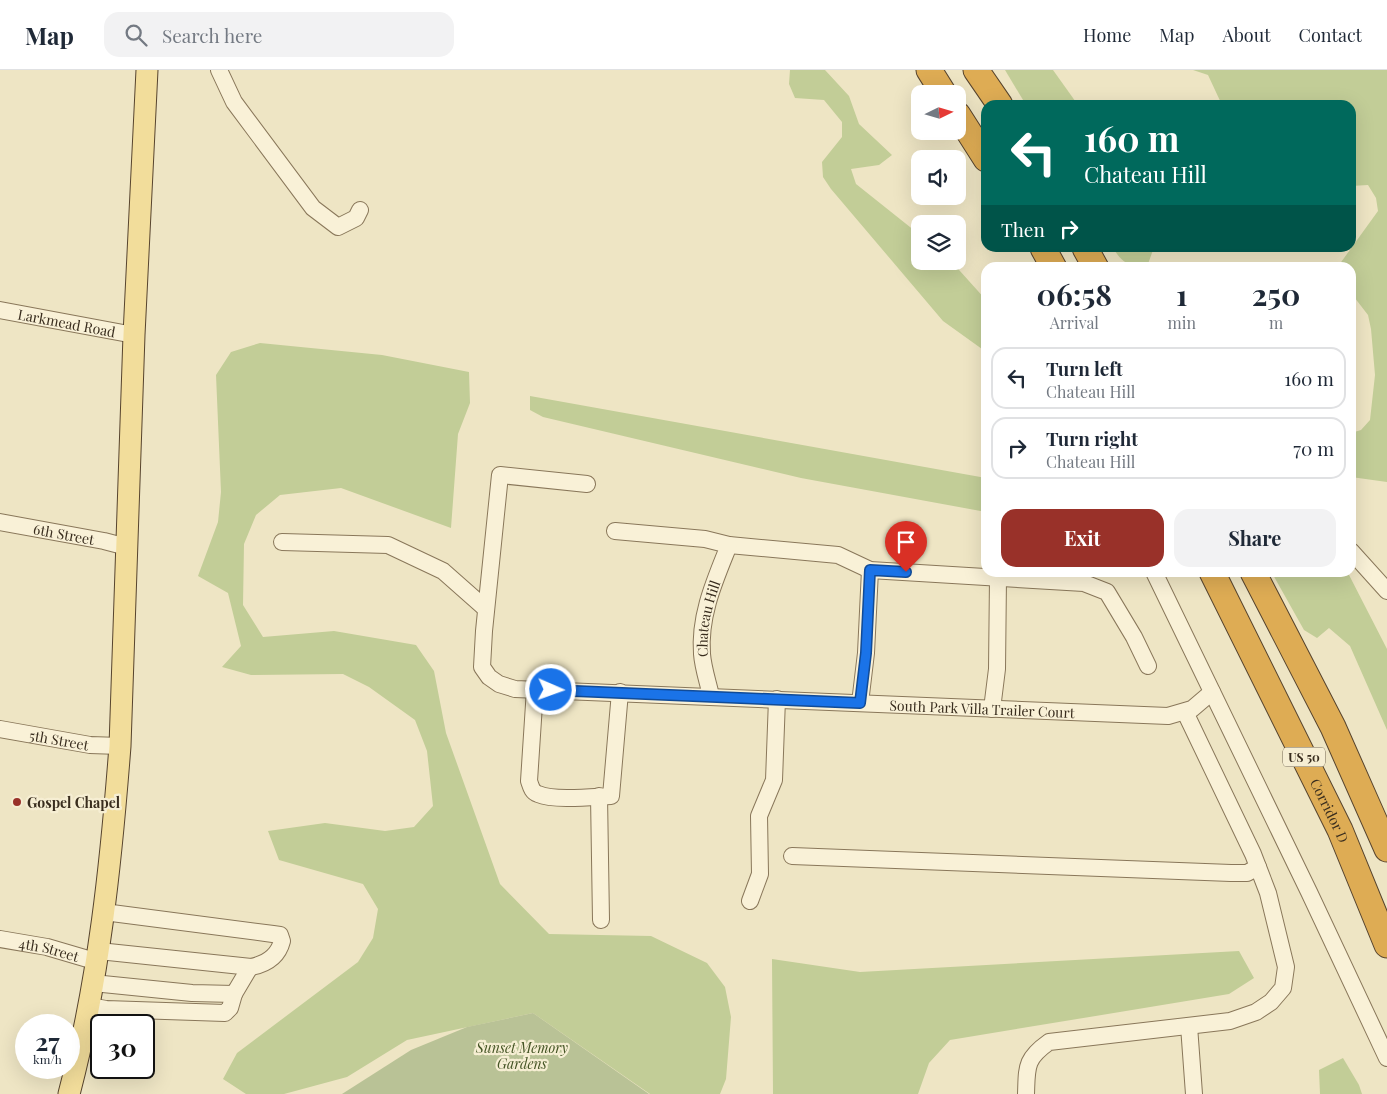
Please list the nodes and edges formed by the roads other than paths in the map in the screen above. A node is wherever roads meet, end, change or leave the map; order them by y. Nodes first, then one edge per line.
1 (147, 70) edge
2 (219, 70) edge
3 (929, 70) edge
4 (976, 70) edge
5 (938, 85) edge
6 (997, 100) edge
7 (966, 128) edge
8 (981, 152) edge
9 (360, 210) dead end
10 (0, 310) edge
11 (134, 335) junction
12 (587, 484) dead end
13 (0, 522) edge
14 (615, 531) dead end
15 (282, 542) dead end
16 (729, 545) junction
17 (127, 547) junction
18 (1356, 557) edge
19 (870, 570) junction
20 (981, 577) edge
21 (982, 577) edge
22 (1156, 577) edge
23 (1214, 577) edge
24 (1256, 577) edge
25 (998, 578) junction
26 (1387, 591) edge
27 (486, 609) junction
28 (1148, 666) dead end
29 (535, 689) junction
30 (620, 692) junction
31 (1212, 692) junction
32 (711, 696) junction
33 (777, 699) junction
34 (860, 703) junction
35 (992, 709) junction
36 (1185, 712) junction
37 (0, 729) edge
38 (120, 746) junction
39 (599, 796) junction
40 (1387, 849) edge
41 (792, 856) dead end
42 (1258, 867) junction
43 (750, 901) dead end
44 (104, 912) junction
45 (602, 920) dead end
46 (0, 939) edge
47 (1387, 945) edge
48 (98, 956) junction
49 (250, 967) junction
50 (94, 983) junction
51 (234, 994) junction
52 (89, 1006) junction
53 (1189, 1026) junction
54 (1387, 1058) edge
55 (69, 1094) edge
56 (1026, 1094) edge
57 (1194, 1094) edge

1 - 11 main road
2 - 9 street
3 - 5 highway
4 - 6 highway
7 - 8 highway
10 - 11 street, Larkmead Road
11 - 17 main road
12 - 27 street
13 - 17 street, 6th Street
14 - 16 street
15 - 27 street
16 - 19 street
16 - 32 street, Chateau Hill
17 - 38 main road
18 - 26 street
19 - 20 street
19 - 34 street
21 - 25 street
22 - 31 street
23 - 47 highway, Corridor D / US 50
24 - 40 highway, US 50
25 - 28 street
25 - 35 street
27 - 29 street, South Park Villa Trailer Court
29 - 30 street, South Park Villa Trailer Court
29 - 39 street
30 - 32 street, South Park Villa Trailer Court
30 - 39 street
31 - 36 street, South Park Villa Trailer Court
31 - 54 street
32 - 33 street, South Park Villa Trailer Court
33 - 34 street, South Park Villa Trailer Court
33 - 43 street
34 - 35 street, South Park Villa Trailer Court
35 - 36 street, South Park Villa Trailer Court
36 - 42 street
37 - 38 street, 5th Street
38 - 44 main road
39 - 45 street
41 - 42 street
42 - 53 street
44 - 48 main road
44 - 49 street
46 - 48 street, 4th Street
48 - 49 street, 4th Street
48 - 50 main road
49 - 51 street
50 - 51 street
50 - 52 main road
51 - 52 street
52 - 55 main road
53 - 56 street
53 - 57 street

